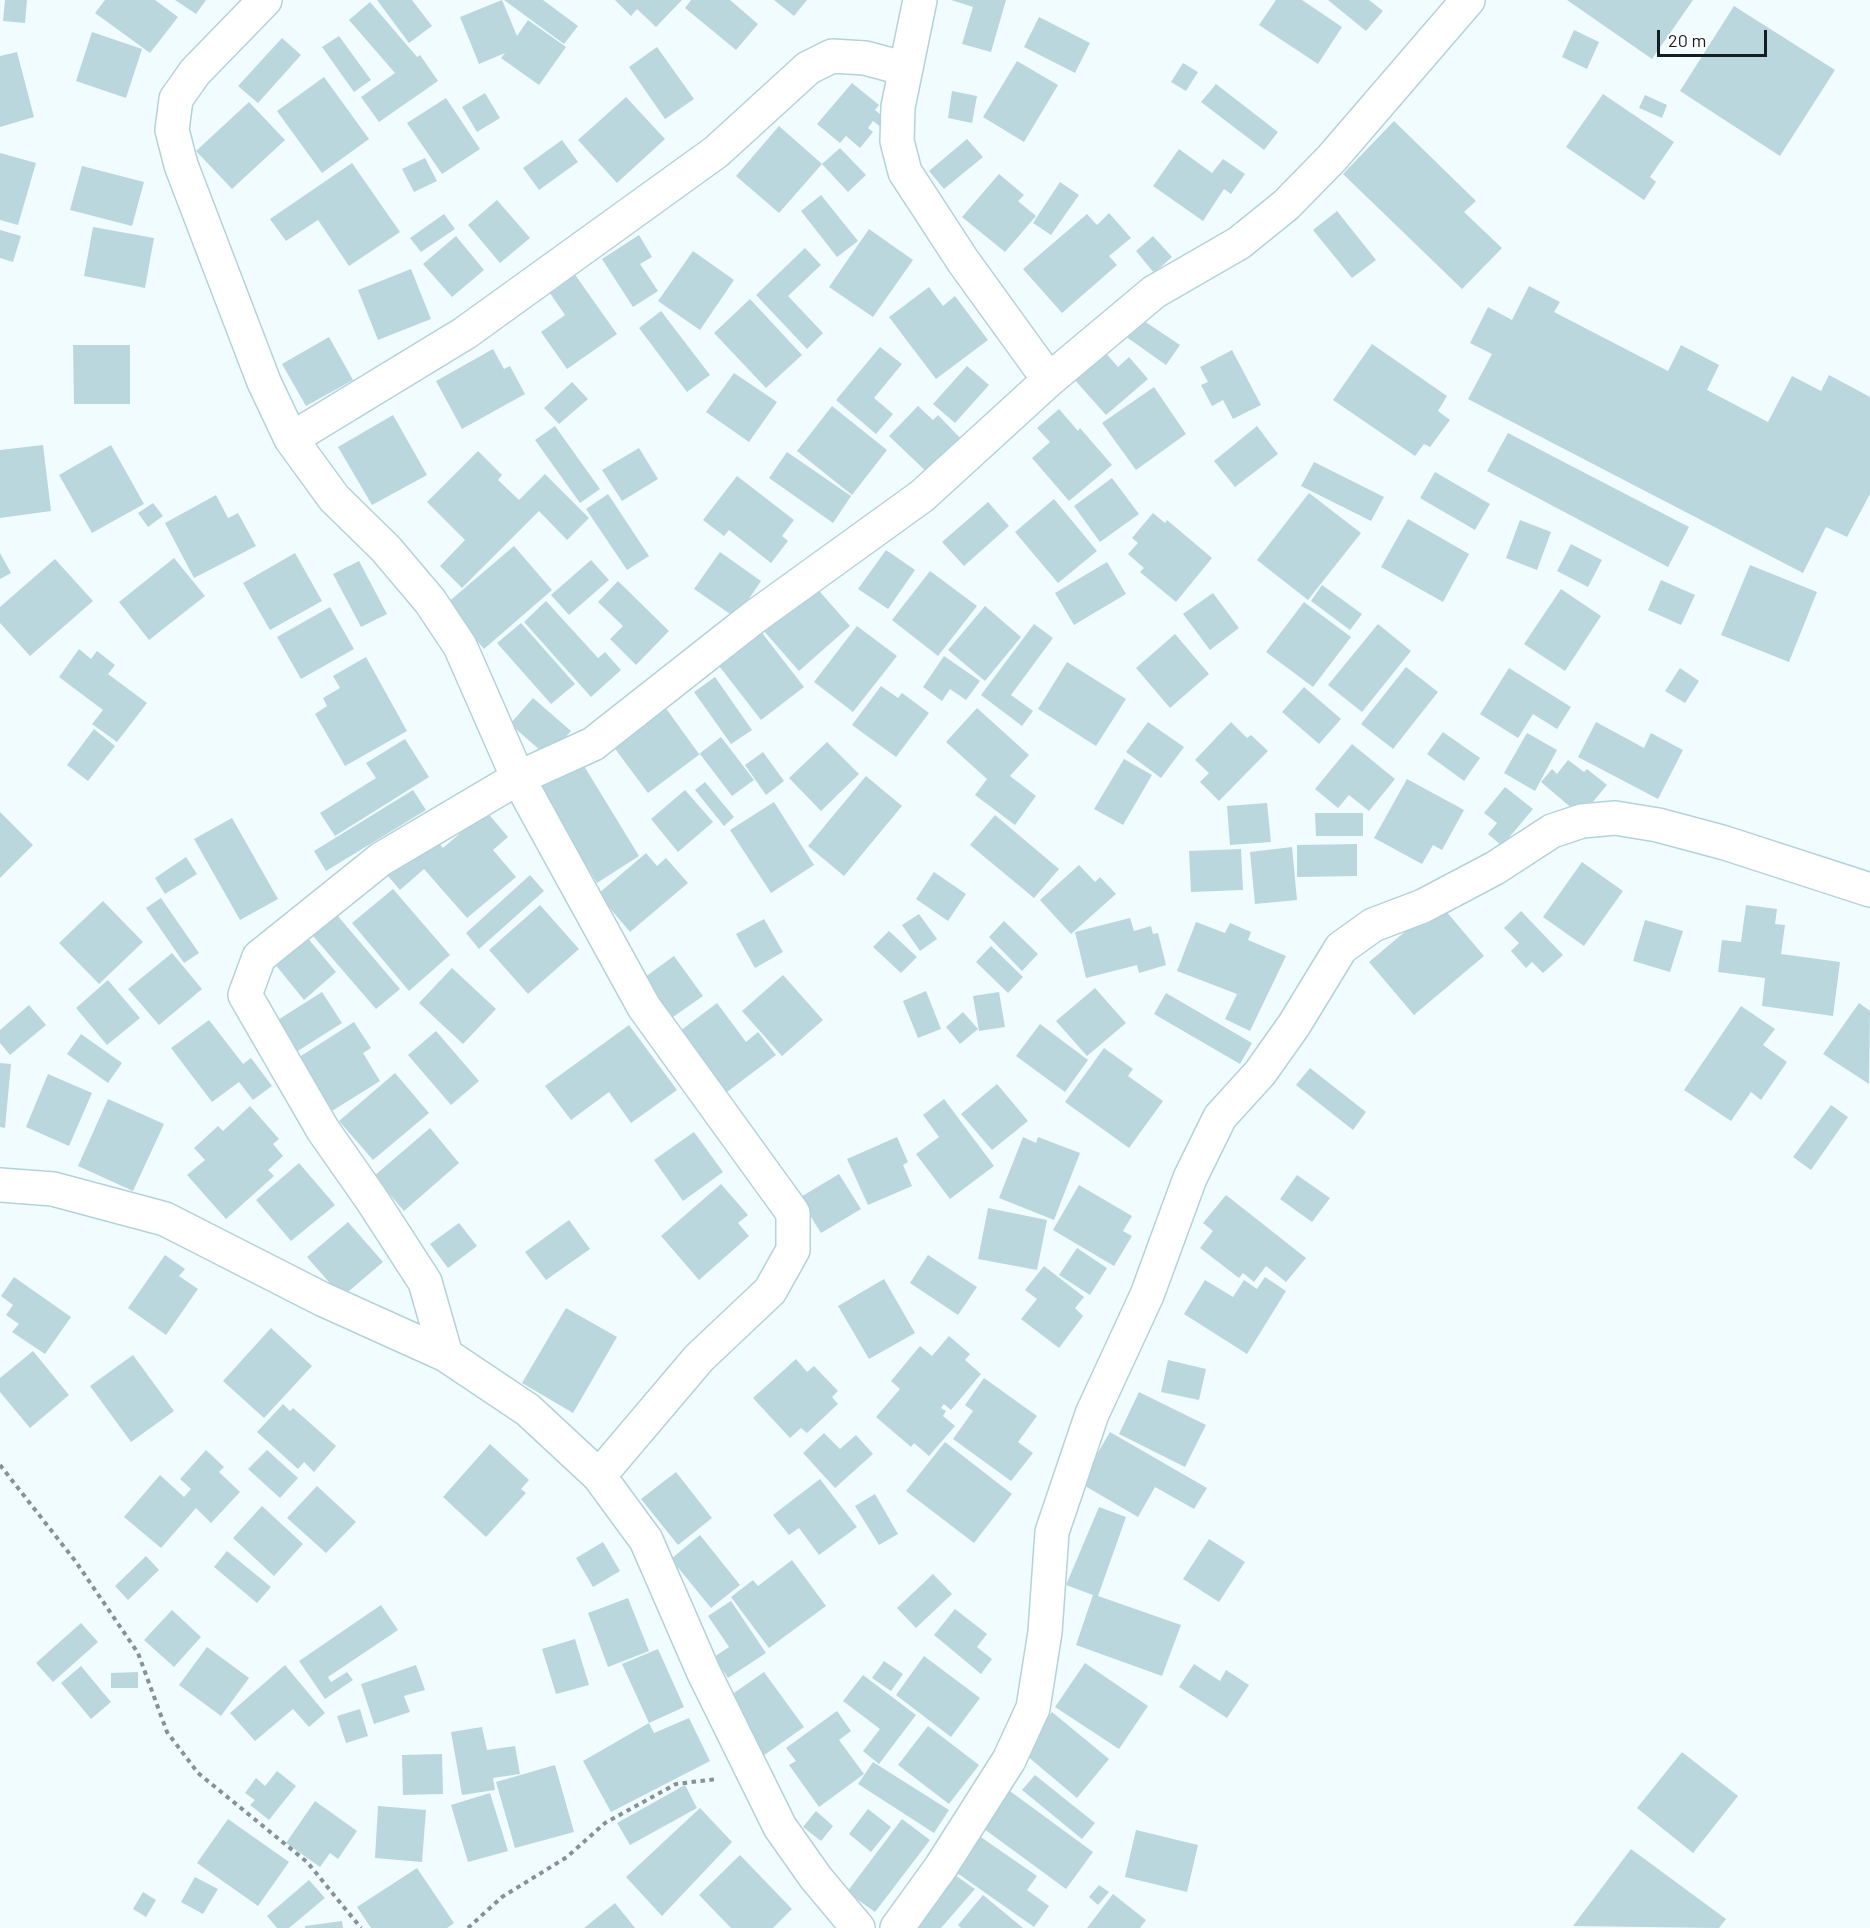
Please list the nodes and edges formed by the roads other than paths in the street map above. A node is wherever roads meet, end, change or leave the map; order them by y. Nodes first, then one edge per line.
1 (265, 0) edge
2 (920, 0) edge
3 (1468, 0) edge
4 (906, 69) junction
5 (1049, 380) junction
6 (291, 439) junction
7 (518, 778) junction
8 (1870, 890) edge
9 (0, 1185) edge
10 (446, 1355) junction
11 (599, 1476) junction
12 (858, 1928) edge
13 (897, 1928) edge

1 - 6 street
2 - 4 street
3 - 5 street
4 - 5 street
4 - 6 street
5 - 7 street
6 - 7 street
7 - 10 street
7 - 11 street
8 - 13 street
9 - 10 street
10 - 11 street
11 - 12 street

